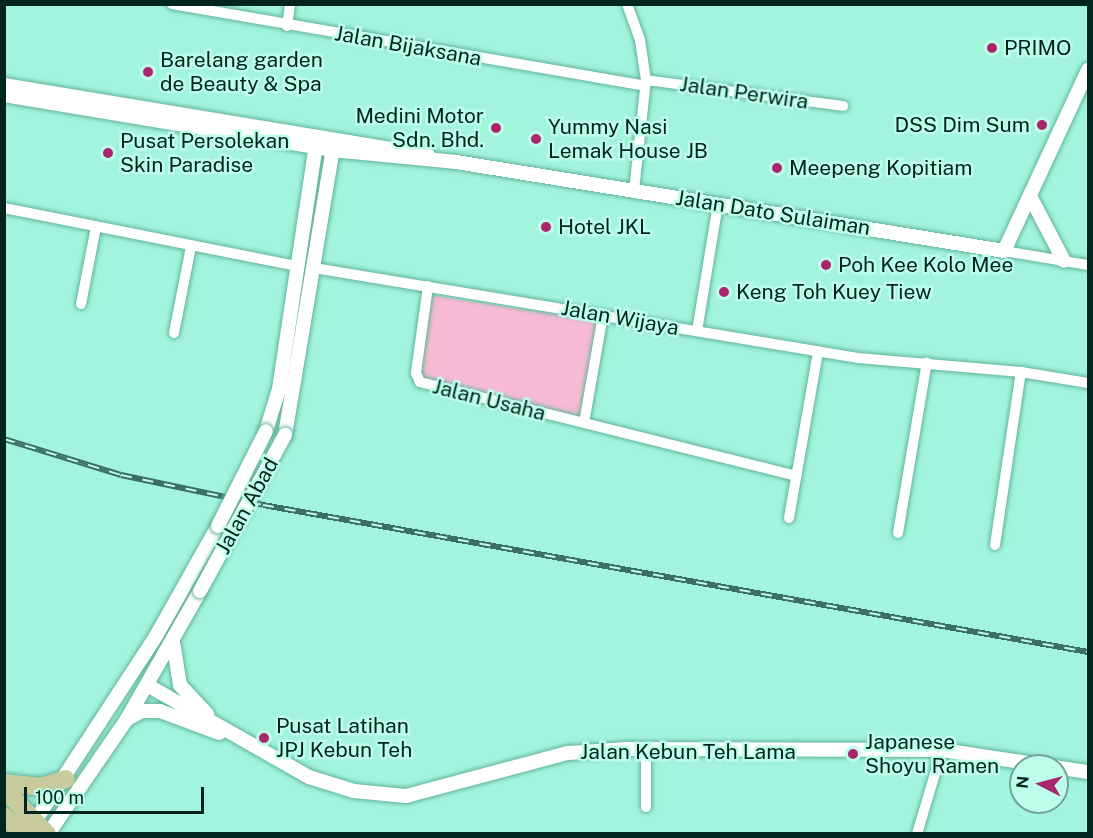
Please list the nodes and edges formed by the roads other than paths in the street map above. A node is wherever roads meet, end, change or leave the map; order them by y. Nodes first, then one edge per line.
1 (172, 4) edge
2 (290, 4) edge
3 (627, 4) edge
4 (287, 26) junction
5 (1089, 70) edge
6 (645, 83) junction
7 (4, 84) edge
8 (4, 95) edge
9 (843, 106) dead end
10 (316, 140) junction
11 (333, 143) junction
12 (634, 190) junction
13 (1030, 196) junction
14 (718, 204) junction
15 (4, 208) edge
16 (96, 226) junction
17 (191, 246) junction
18 (1004, 251) junction
19 (1064, 261) junction
20 (1089, 265) edge
21 (297, 266) junction
22 (314, 268) junction
23 (428, 286) junction
24 (81, 304) dead end
25 (603, 315) junction
26 (697, 331) junction
27 (174, 333) dead end
28 (818, 352) junction
29 (927, 362) junction
30 (1021, 372) junction
31 (1089, 383) edge
32 (584, 423) junction
33 (796, 476) junction
34 (789, 518) dead end
35 (898, 533) dead end
36 (995, 545) dead end
37 (156, 636) junction
38 (173, 640) junction
39 (147, 685) junction
40 (127, 719) junction
41 (232, 736) junction
42 (646, 749) junction
43 (942, 750) junction
44 (1089, 772) edge
45 (66, 779) junction
46 (4, 783) edge
47 (4, 789) edge
48 (646, 807) dead end
49 (4, 816) edge
50 (36, 831) edge
51 (917, 834) edge

1 - 4 street, Jalan Bijaksana
2 - 4 street
3 - 6 street
4 - 6 street, Jalan Bijaksana
5 - 13 street
6 - 9 street, Jalan Perwira
6 - 12 street
7 - 10 street, Jalan Dato Sulaiman
8 - 10 street, Jalan Dato Sulaiman
10 - 11 street, Jalan Dato Sulaiman
10 - 21 street
11 - 12 street, Jalan Dato Sulaiman
11 - 22 street, Jalan Abad
12 - 14 street, Jalan Dato Sulaiman
13 - 18 street
13 - 19 street
14 - 18 street, Jalan Dato Sulaiman
14 - 26 street
15 - 16 street
16 - 17 street
16 - 24 street
17 - 21 street
17 - 27 street
18 - 19 street, Jalan Dato Sulaiman
19 - 20 street, Jalan Dato Sulaiman
21 - 37 street, bridge
22 - 23 street, Jalan Wijaya
22 - 38 street, Jalan Abad, bridge
23 - 25 street, Jalan Wijaya
23 - 32 street, Jalan Usaha
25 - 26 street, Jalan Wijaya
25 - 32 street
26 - 28 street, Jalan Wijaya
28 - 29 street, Jalan Wijaya
28 - 33 street
29 - 30 street, Jalan Wijaya
29 - 35 street
30 - 31 street, Jalan Wijaya
30 - 36 street
32 - 33 street, Jalan Usaha
33 - 34 street
37 - 39 street
37 - 45 street
38 - 39 street, Jalan Abad
38 - 41 street, Jalan Kebun Teh Lama
39 - 40 street, Jalan Abad
39 - 41 street, Jalan Kebun Teh Lama
40 - 41 street
40 - 50 street, Jalan Abad
41 - 42 street, Jalan Kebun Teh Lama
42 - 43 street, Jalan Kebun Teh Lama
42 - 48 street
43 - 44 street, Jalan Kebun Teh Lama
43 - 51 street
45 - 46 main road
45 - 50 street
47 - 50 main road
49 - 50 main road

